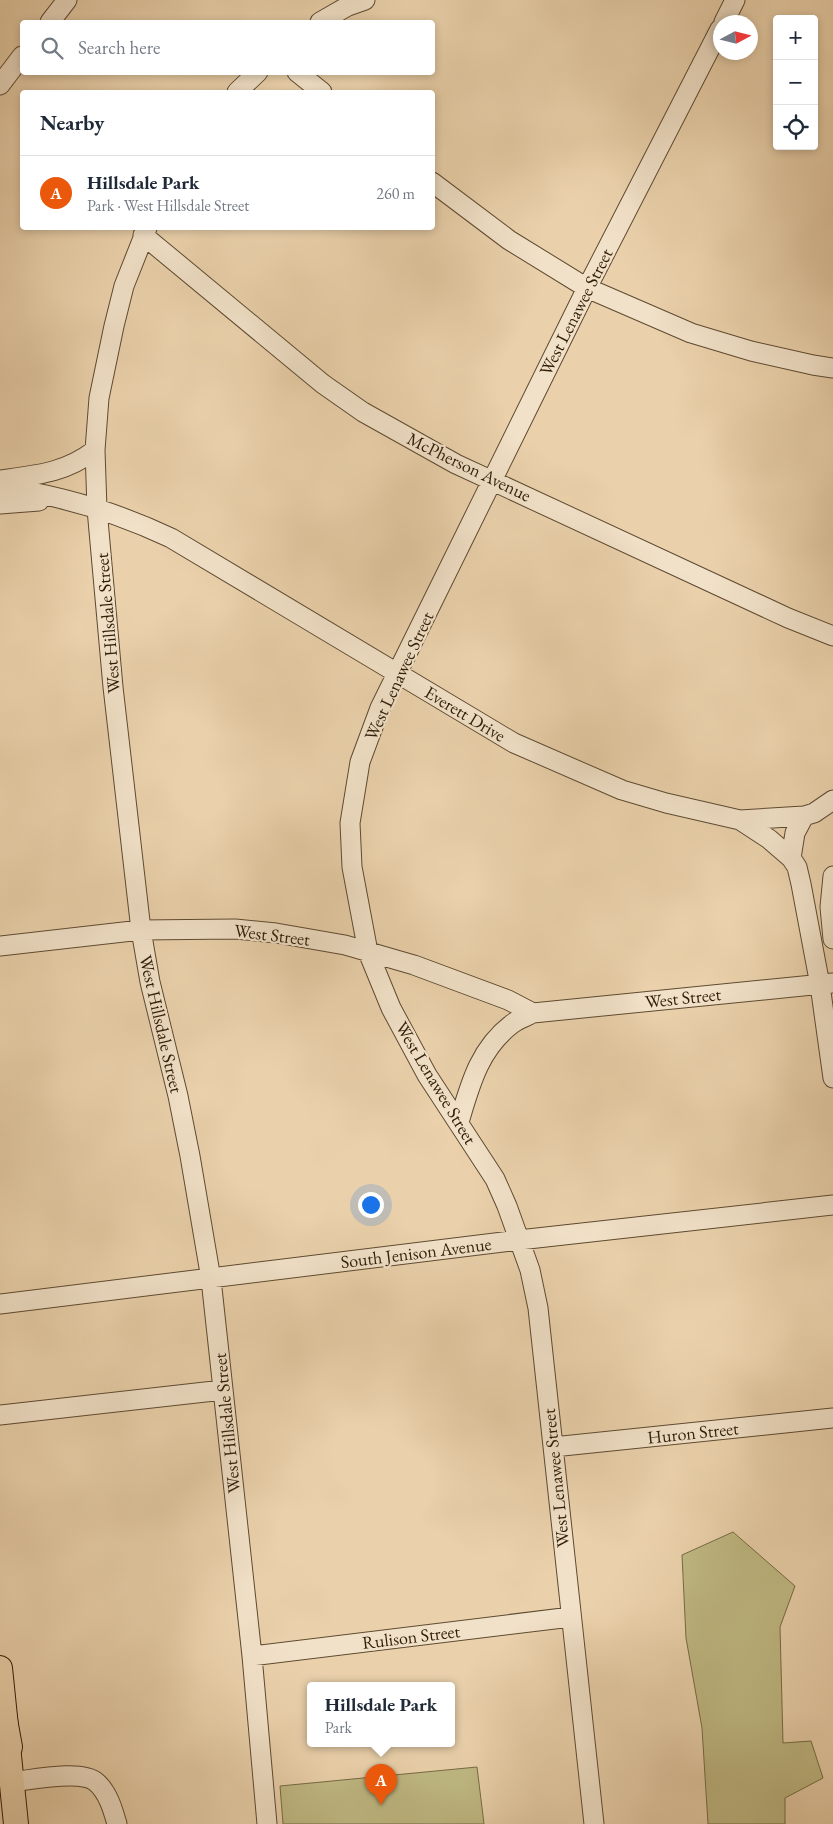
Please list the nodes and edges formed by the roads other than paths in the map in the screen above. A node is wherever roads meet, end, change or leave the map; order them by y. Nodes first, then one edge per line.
1 (67, 0) edge
2 (365, 0) edge
3 (735, 0) edge
4 (728, 15) edge
5 (52, 20) edge
6 (324, 20) edge
7 (713, 42) edge
8 (20, 59) edge
9 (255, 75) edge
10 (301, 75) edge
11 (0, 85) edge
12 (239, 90) edge
13 (320, 90) edge
14 (435, 184) edge
15 (145, 231) edge
16 (588, 288) junction
17 (833, 368) edge
18 (95, 450) junction
19 (492, 479) junction
20 (0, 480) edge
21 (0, 487) edge
22 (66, 501) junction
23 (0, 504) edge
24 (97, 510) junction
25 (833, 636) edge
26 (398, 674) junction
27 (833, 800) edge
28 (809, 814) junction
29 (833, 819) edge
30 (740, 820) junction
31 (791, 858) junction
32 (833, 876) edge
33 (141, 930) junction
34 (833, 939) edge
35 (0, 946) edge
36 (368, 952) junction
37 (826, 984) edge
38 (533, 1013) junction
39 (833, 1078) edge
40 (459, 1122) junction
41 (833, 1204) edge
42 (519, 1240) junction
43 (211, 1278) junction
44 (0, 1304) edge
45 (223, 1390) junction
46 (0, 1414) edge
47 (833, 1418) edge
48 (553, 1447) junction
49 (571, 1617) junction
50 (252, 1656) junction
51 (0, 1668) edge
52 (0, 1704) edge
53 (8, 1747) junction
54 (11, 1782) junction
55 (16, 1824) edge
56 (117, 1824) edge
57 (267, 1824) edge
58 (594, 1824) edge

1 - 5 street
2 - 6 street
3 - 4 street
7 - 16 street, West Lenawee Street
8 - 11 street
9 - 12 street
10 - 13 street
14 - 16 street
15 - 18 street, West Hillsdale Street
15 - 19 street, McPherson Avenue
16 - 17 street
16 - 19 street, West Lenawee Street
18 - 20 street
18 - 24 street, West Hillsdale Street
19 - 25 street, McPherson Avenue
19 - 26 street, West Lenawee Street
21 - 22 street, Everett Drive
22 - 23 street, Everett Drive
22 - 24 street, Everett Drive
24 - 26 street, Everett Drive
24 - 33 street, West Hillsdale Street
26 - 30 street, Everett Drive
26 - 36 street, West Lenawee Street
27 - 28 street
28 - 29 street
28 - 30 street, Everett Drive
28 - 31 street
30 - 31 street
31 - 37 street
32 - 34 street
33 - 35 street, West Street
33 - 36 street, West Street
33 - 43 street, West Hillsdale Street
36 - 38 street, West Street
36 - 40 street, West Lenawee Street
37 - 38 street, West Street
37 - 39 street
38 - 40 street, West Street
40 - 42 street, West Lenawee Street
41 - 42 street, South Jenison Avenue
42 - 43 street, South Jenison Avenue
42 - 48 street, West Lenawee Street
43 - 44 street, South Jenison Avenue
43 - 45 street, West Hillsdale Street
45 - 46 street
45 - 50 street, West Hillsdale Street
47 - 48 street, Huron Street
48 - 49 street, West Lenawee Street
49 - 50 street, Rulison Street
49 - 58 street, West Lenawee Street
50 - 57 street, West Hillsdale Street
51 - 53 main road
52 - 53 highway
53 - 54 main road
54 - 55 main road
54 - 56 street

